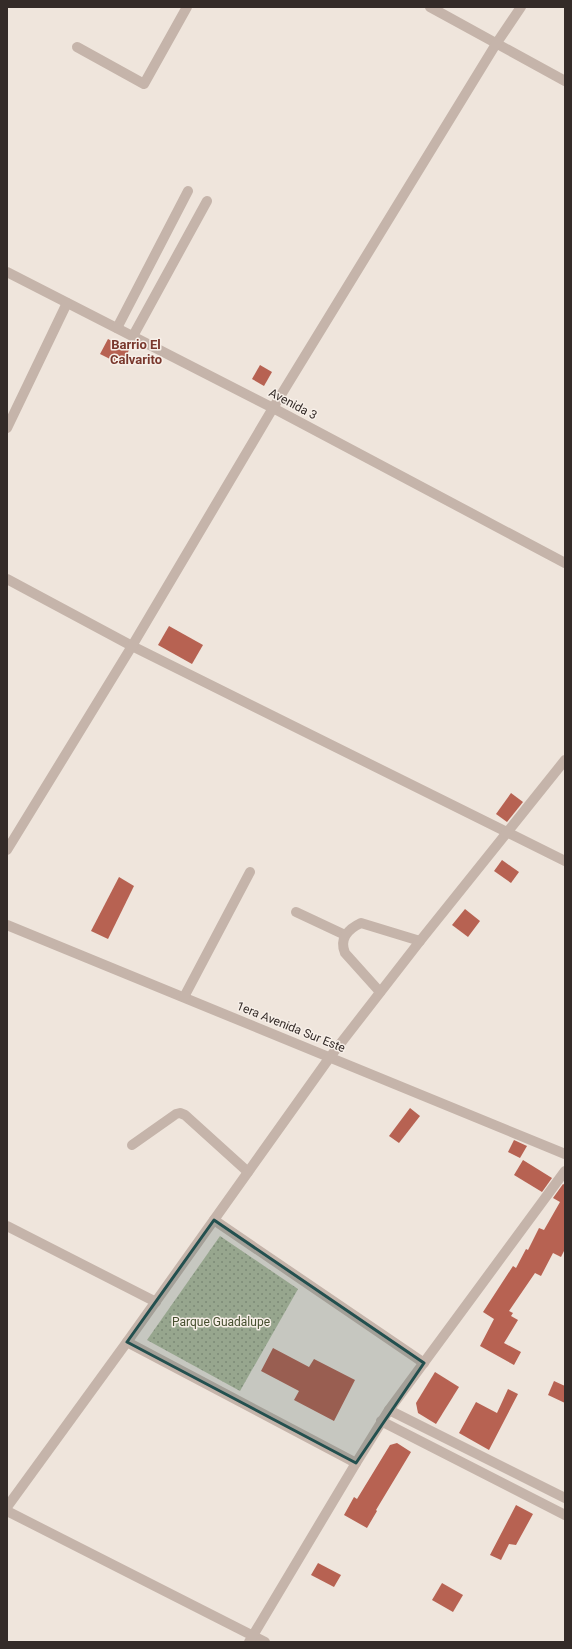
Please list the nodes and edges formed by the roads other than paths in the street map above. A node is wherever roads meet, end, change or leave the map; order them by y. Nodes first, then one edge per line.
1 (187, 7) edge
2 (430, 7) edge
3 (521, 7) edge
4 (496, 44) junction
5 (77, 47) dead end
6 (565, 81) edge
7 (188, 191) dead end
8 (207, 201) dead end
9 (7, 272) edge
10 (67, 303) junction
11 (118, 328) junction
12 (133, 336) junction
13 (273, 408) junction
14 (7, 428) edge
15 (565, 563) edge
16 (7, 579) edge
17 (132, 646) junction
18 (565, 760) edge
19 (507, 832) junction
20 (7, 850) edge
21 (565, 861) edge
22 (250, 872) dead end
23 (296, 912) dead end
24 (7, 925) edge
25 (345, 935) junction
26 (420, 941) junction
27 (380, 992) junction
28 (184, 997) junction
29 (330, 1057) junction
30 (132, 1145) dead end
31 (565, 1154) edge
32 (565, 1171) edge
33 (248, 1172) junction
34 (214, 1220) junction
35 (7, 1226) edge
36 (156, 1302) junction
37 (127, 1342) junction
38 (424, 1363) junction
39 (389, 1410) junction
40 (381, 1422) junction
41 (356, 1463) junction
42 (565, 1498) edge
43 (7, 1507) edge
44 (7, 1511) edge
45 (565, 1515) edge
46 (251, 1639) edge
47 (265, 1642) edge

1 - 5 street
2 - 4 street
3 - 4 street
4 - 6 street
4 - 13 street
7 - 11 street
8 - 12 street
9 - 10 street, Avenida 3
10 - 11 street, Avenida 3
10 - 14 street
11 - 12 street, Avenida 3
12 - 13 street, Avenida 3
13 - 15 street, Avenida 3
13 - 17 street
16 - 17 street
17 - 19 street
17 - 20 street
18 - 19 street
19 - 21 street
19 - 26 street
22 - 28 street
23 - 25 street
24 - 28 street, 1era Avenida Sur Este
25 - 26 street
25 - 27 street
26 - 27 street
27 - 29 street
28 - 29 street, 1era Avenida Sur Este
29 - 31 street, 1era Avenida Sur Este
29 - 33 street
30 - 33 street
32 - 38 street
33 - 34 street
34 - 36 street
34 - 38 street
35 - 36 street
36 - 37 street
37 - 41 street
37 - 43 street
38 - 39 street
39 - 40 street
39 - 42 street
40 - 41 street
40 - 45 street
41 - 46 street
44 - 46 street
46 - 47 street

